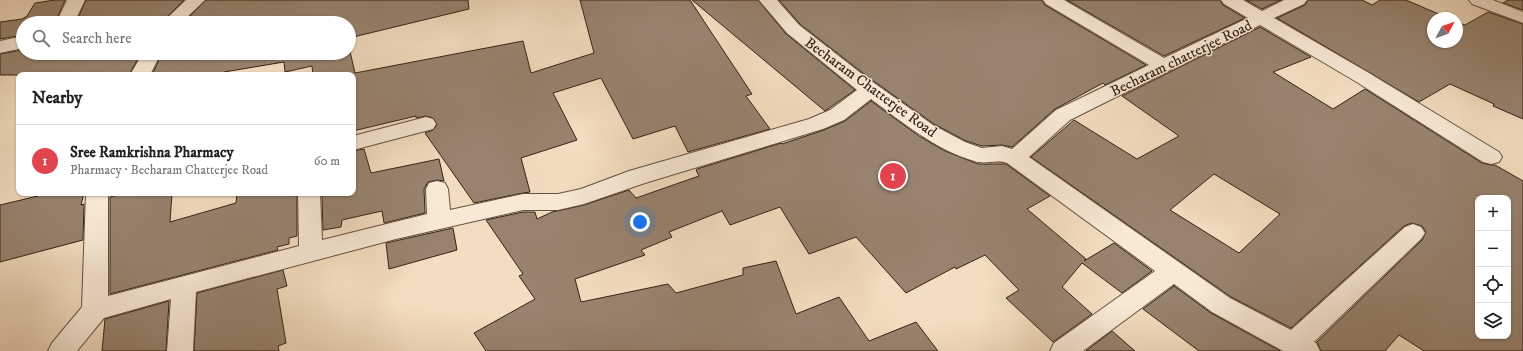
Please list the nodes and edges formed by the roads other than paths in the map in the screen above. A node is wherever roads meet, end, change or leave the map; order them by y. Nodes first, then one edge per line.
1 (76, 0) edge
2 (196, 0) edge
3 (768, 0) edge
4 (1052, 0) edge
5 (1230, 0) edge
6 (1298, 0) edge
7 (1478, 0) edge
8 (68, 16) edge
9 (179, 16) edge
10 (1262, 18) junction
11 (1523, 18) edge
12 (16, 44) edge
13 (0, 47) edge
14 (148, 60) edge
15 (1164, 66) junction
16 (142, 72) edge
17 (871, 89) junction
18 (426, 124) dead end
19 (356, 142) edge
20 (1491, 156) dead end
21 (1015, 158) junction
22 (437, 189) dead end
23 (97, 196) edge
24 (309, 196) edge
25 (439, 220) junction
26 (1413, 233) dead end
27 (311, 252) junction
28 (1174, 271) junction
29 (184, 285) junction
30 (95, 310) junction
31 (1300, 348) edge
32 (61, 351) edge
33 (180, 351) edge
34 (1063, 351) edge

1 - 8 street
2 - 9 street
3 - 17 street, Becharam Chatterjee Road
4 - 15 street
5 - 10 street
6 - 10 street, Becharam chatterjee Road
7 - 11 street
10 - 15 street, Becharam chatterjee Road
10 - 20 street
12 - 13 street
14 - 16 street
15 - 21 street, Becharam chatterjee Road
17 - 21 street, Becharam Chatterjee Road
17 - 25 street
18 - 19 street
21 - 28 street
22 - 25 street
23 - 30 street
24 - 27 street
25 - 27 street
26 - 31 street
27 - 29 street
28 - 31 street
28 - 34 street
29 - 30 street
29 - 33 street
30 - 32 street

